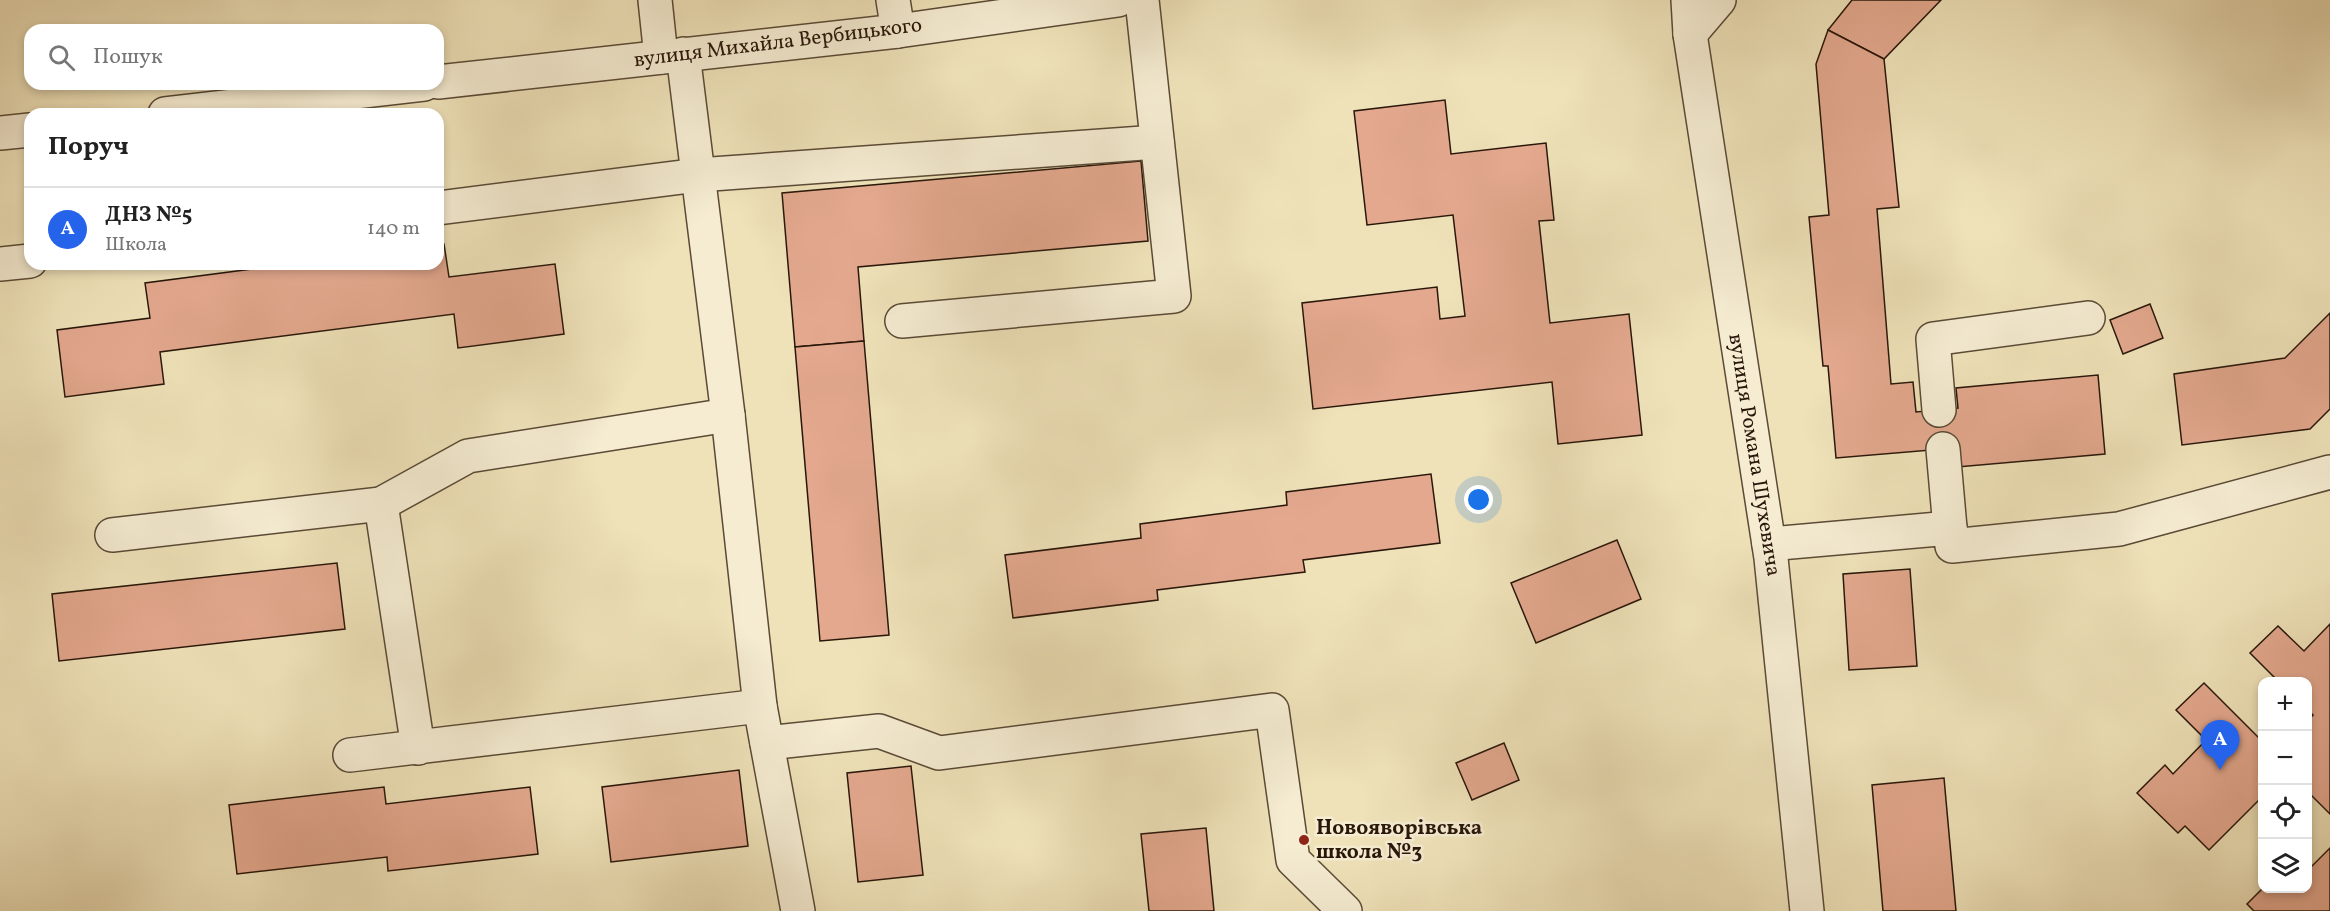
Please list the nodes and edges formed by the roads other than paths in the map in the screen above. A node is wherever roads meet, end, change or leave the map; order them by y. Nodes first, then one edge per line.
1 (655, 0) edge
2 (1118, 0) edge
3 (1142, 0) edge
4 (1688, 0) edge
5 (1719, 0) edge
6 (895, 15) edge
7 (1690, 34) junction
8 (672, 56) junction
9 (444, 81) edge
10 (372, 90) edge
11 (217, 108) edge
12 (24, 131) edge
13 (0, 133) edge
14 (1157, 142) junction
15 (698, 175) junction
16 (444, 207) edge
17 (24, 262) edge
18 (0, 264) edge
19 (2088, 318) dead end
20 (902, 321) dead end
21 (1939, 410) dead end
22 (728, 415) junction
23 (1943, 449) dead end
24 (2330, 472) edge
25 (381, 504) junction
26 (1950, 528) junction
27 (112, 535) dead end
28 (1769, 543) junction
29 (760, 706) junction
30 (767, 743) junction
31 (418, 748) junction
32 (350, 755) dead end
33 (798, 911) edge
34 (1345, 911) edge
35 (1807, 911) edge

1 - 8 street
2 - 6 street, вулиця Михайла Вербицького
3 - 14 street
4 - 7 street, вулиця Романа Шухевича
5 - 7 street
6 - 8 street, вулиця Михайла Вербицького
7 - 28 street, вулиця Романа Шухевича
8 - 9 street, вулиця Михайла Вербицького
8 - 15 street
10 - 11 street
12 - 13 street
14 - 15 street
14 - 20 street
15 - 16 street
15 - 22 street
17 - 18 street
19 - 21 street
22 - 25 street
22 - 29 street
23 - 26 street
24 - 26 street
25 - 27 street
25 - 31 street
26 - 28 street
28 - 35 street, вулиця Романа Шухевича
29 - 30 street
29 - 31 street
30 - 33 street
30 - 34 street
31 - 32 street

